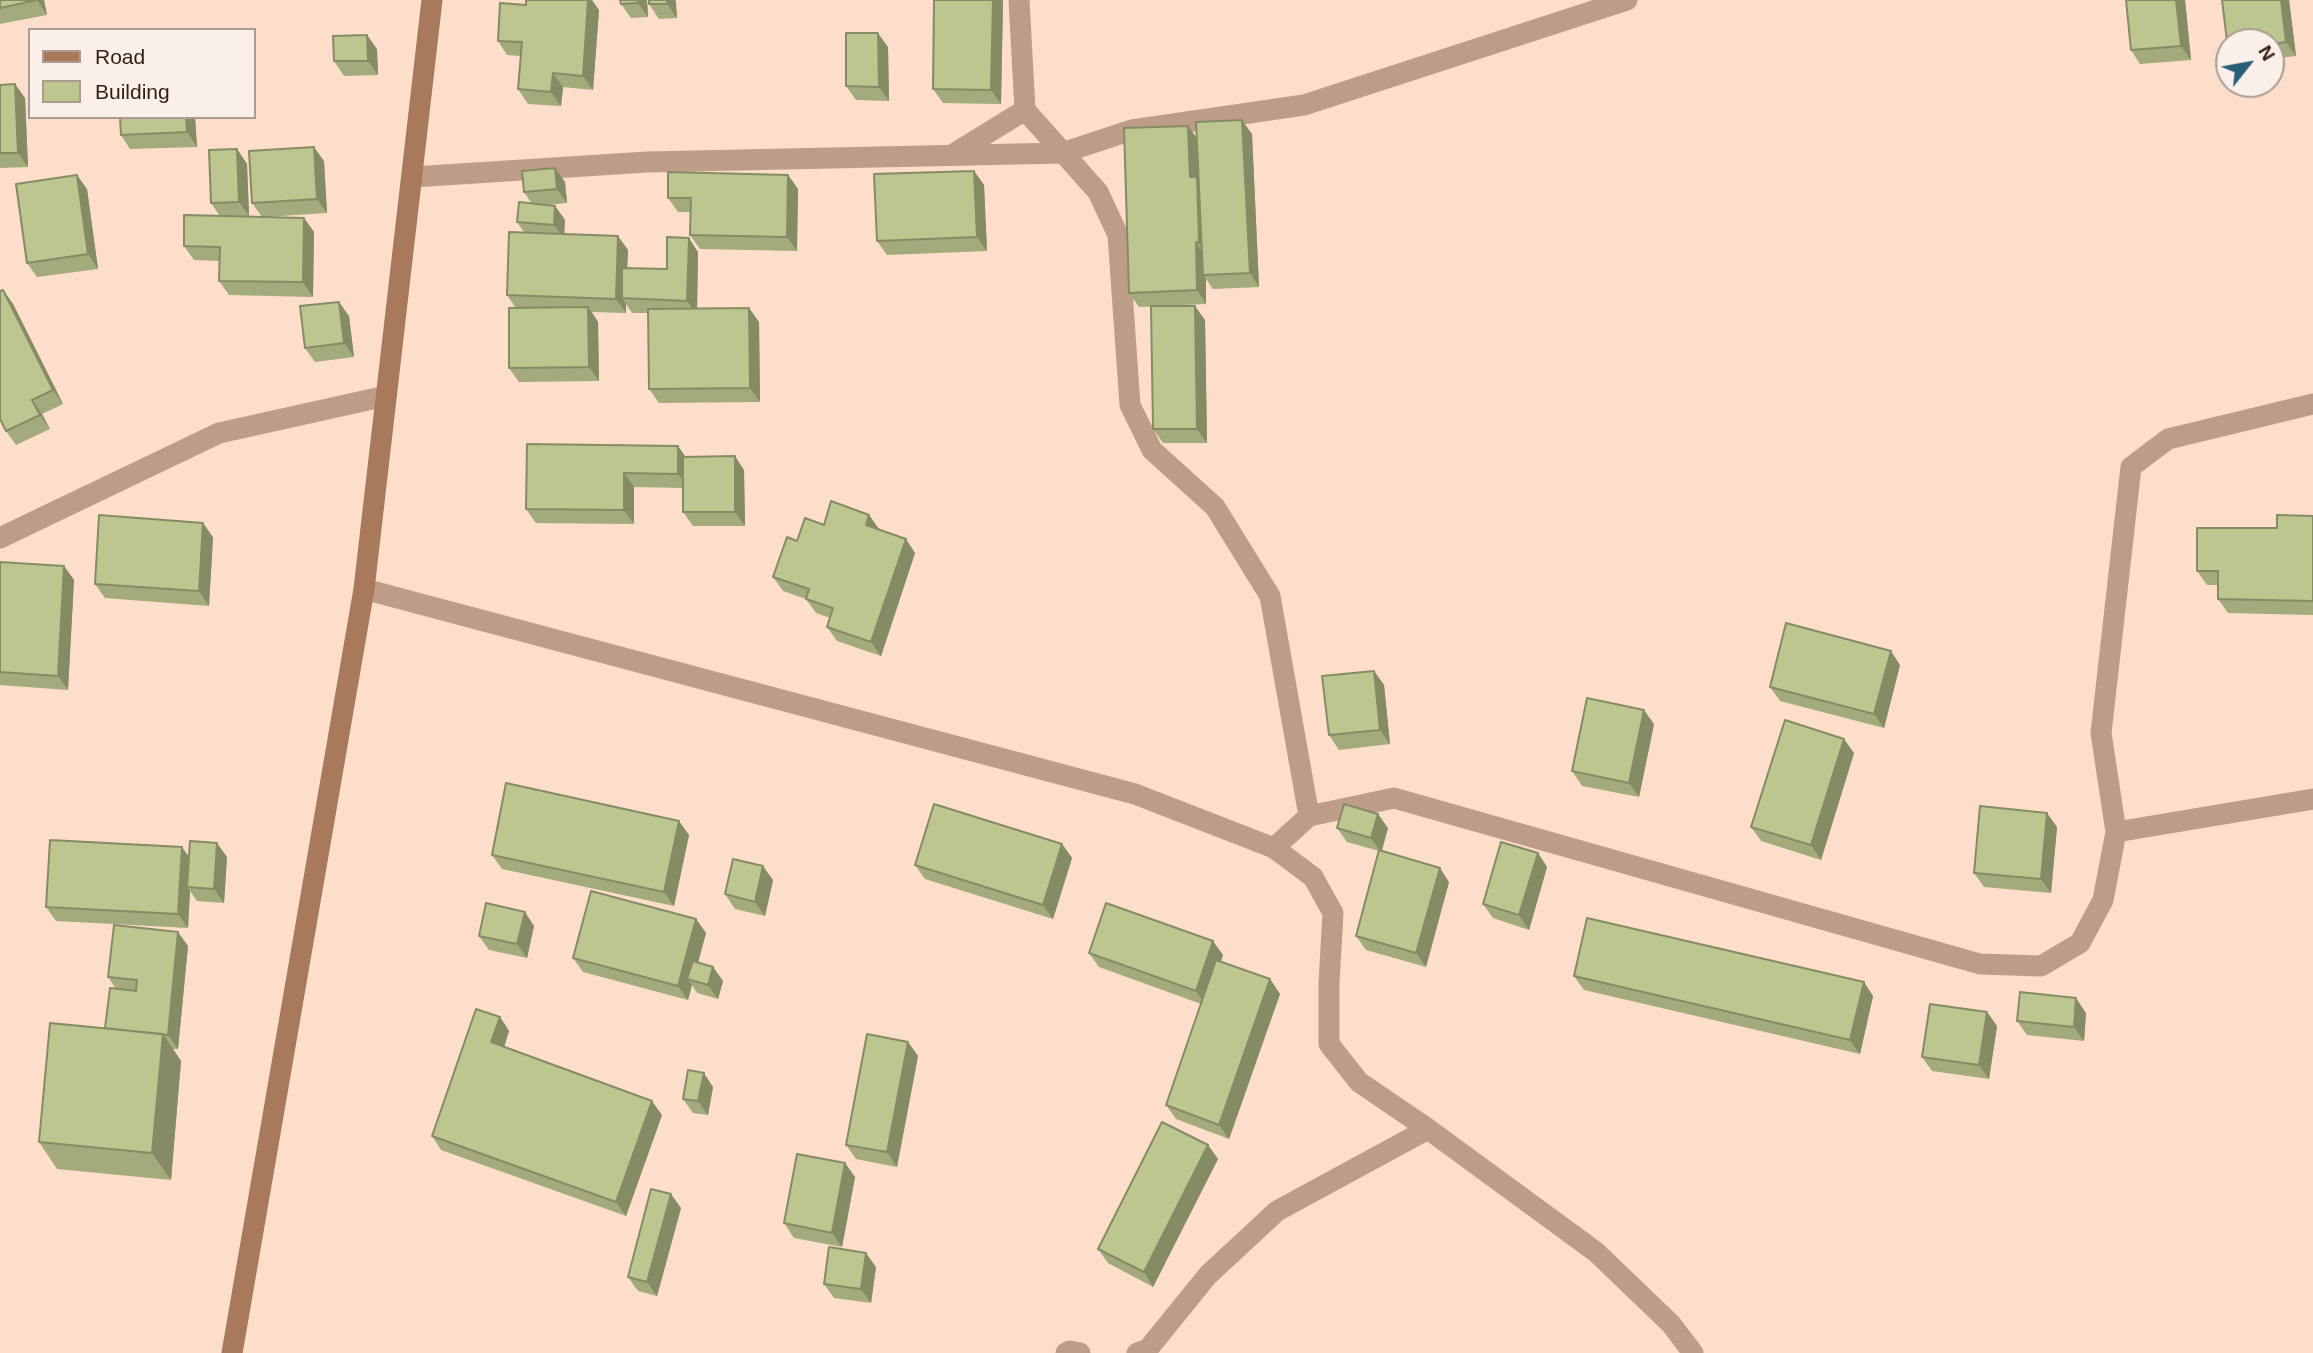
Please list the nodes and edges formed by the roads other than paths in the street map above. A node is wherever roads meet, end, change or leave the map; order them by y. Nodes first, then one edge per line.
1 (432, 0) edge
2 (1018, 0) edge
3 (1627, 0) edge
4 (1025, 110) junction
5 (1062, 153) junction
6 (950, 156) junction
7 (413, 177) junction
8 (386, 396) junction
9 (2313, 404) edge
10 (0, 538) edge
11 (364, 589) junction
12 (2313, 799) edge
13 (1309, 816) junction
14 (2116, 832) junction
15 (1275, 848) junction
16 (1429, 1129) junction
17 (232, 1353) edge
18 (1066, 1353) edge
19 (1080, 1353) edge
20 (1137, 1353) edge
21 (1693, 1353) edge

1 - 7 main road
2 - 4 street
3 - 5 street
4 - 5 street
4 - 6 street
5 - 6 street
5 - 13 street
6 - 7 street
7 - 8 main road
8 - 10 street
8 - 11 main road
9 - 14 street
11 - 15 street
11 - 17 main road
12 - 14 street
13 - 14 street
13 - 15 street
15 - 16 street
16 - 20 street
16 - 21 street
18 - 19 street

